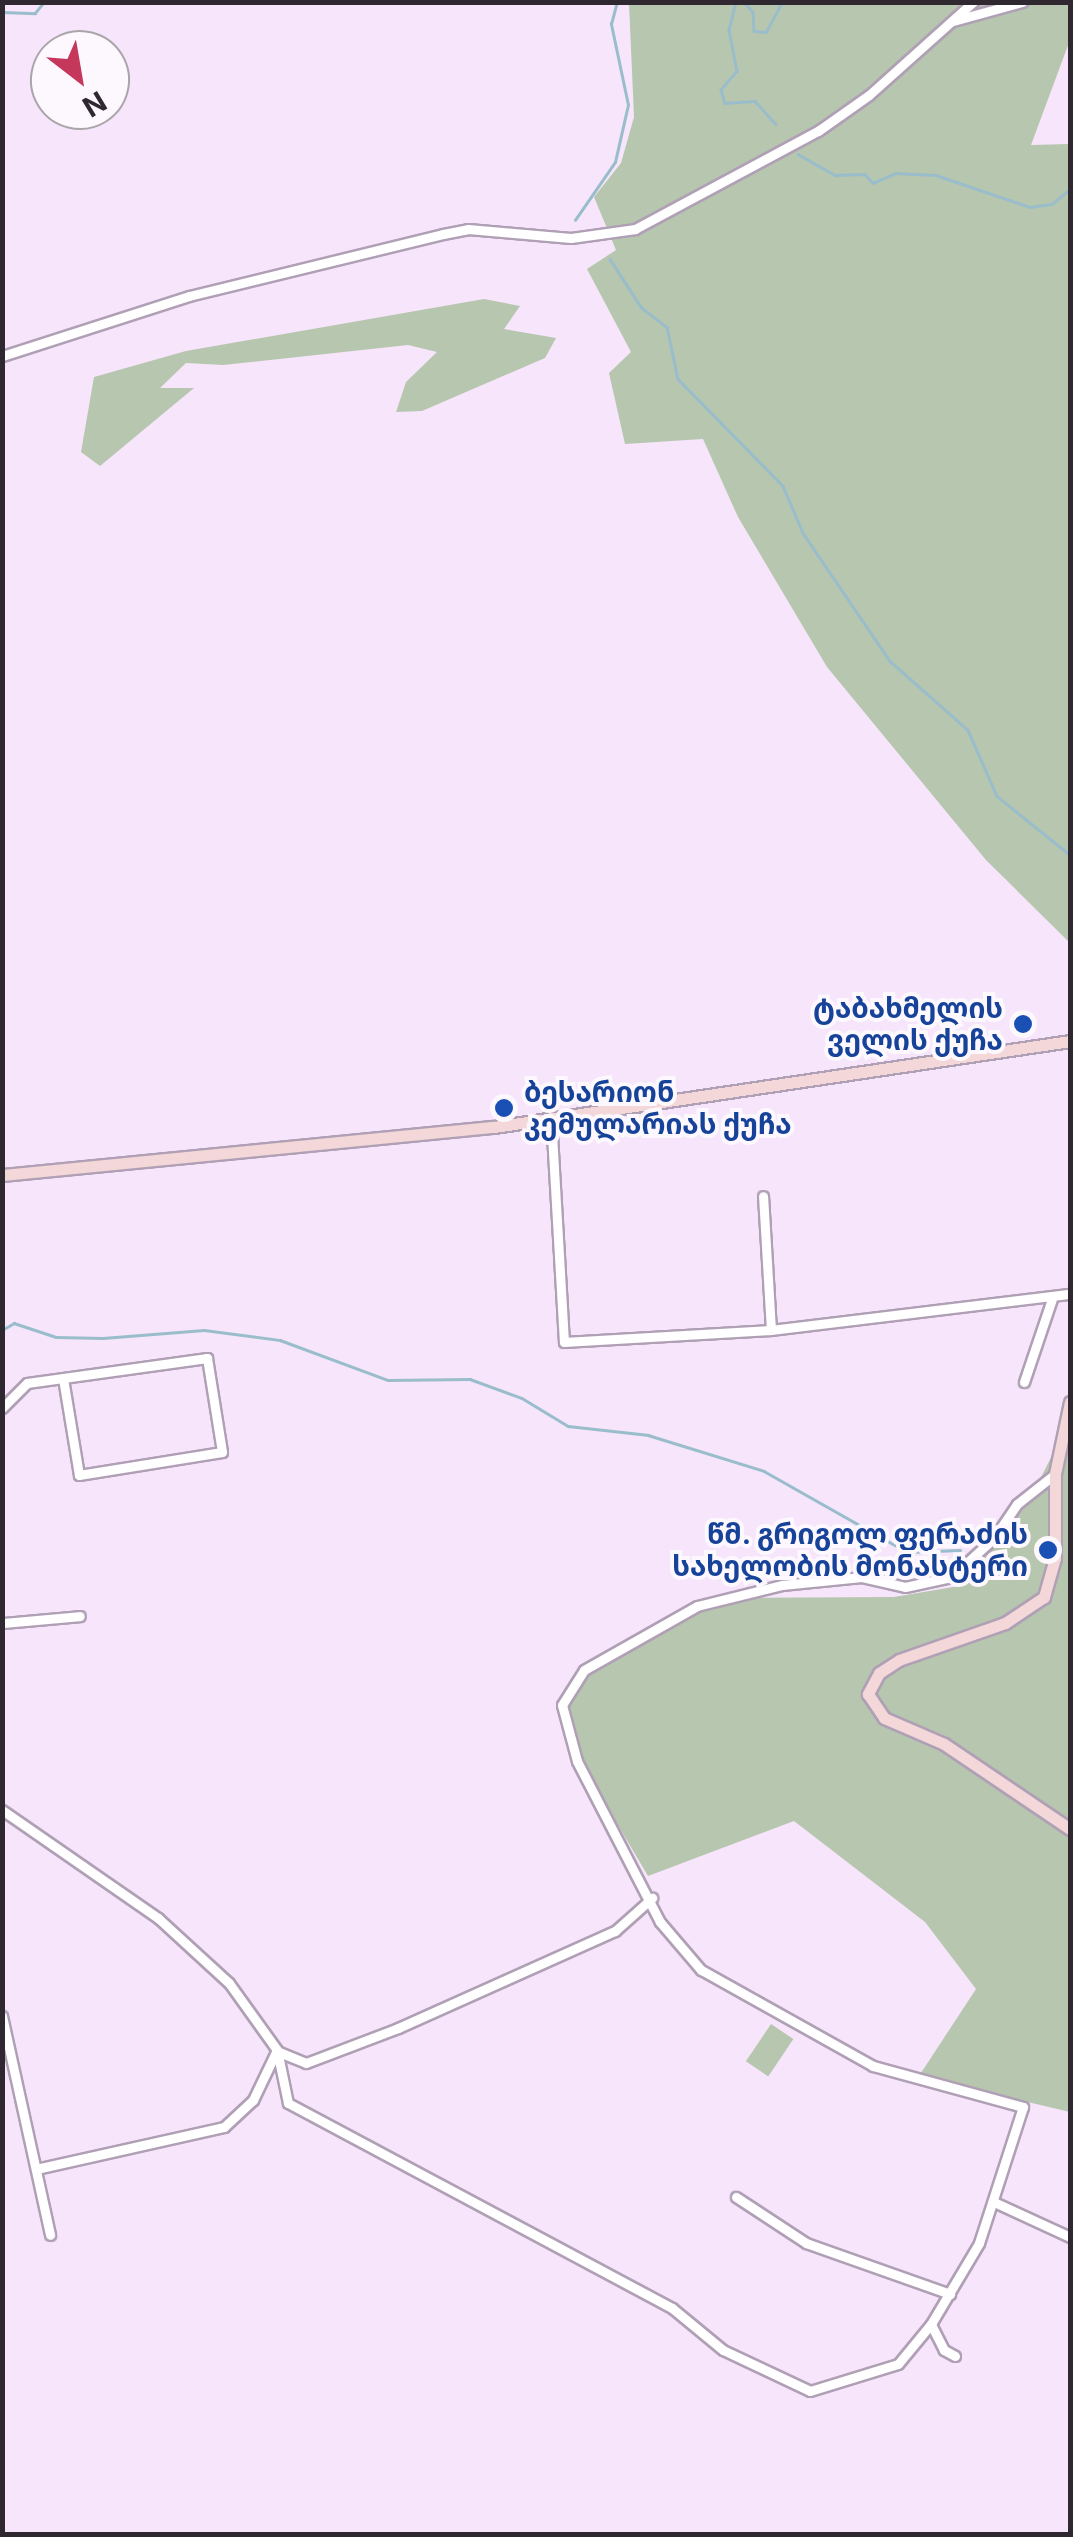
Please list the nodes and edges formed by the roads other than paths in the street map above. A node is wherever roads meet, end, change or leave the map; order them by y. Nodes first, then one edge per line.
1 (973, 2) edge
2 (1022, 2) edge
3 (950, 22) junction
4 (2, 356) edge
5 (1070, 1041) edge
6 (551, 1118) junction
7 (2, 1174) edge
8 (763, 1196) dead end
9 (1070, 1294) edge
10 (1052, 1299) junction
11 (771, 1330) junction
12 (63, 1378) junction
13 (1024, 1382) dead end
14 (1070, 1402) edge
15 (2, 1408) edge
16 (1055, 1474) junction
17 (80, 1616) dead end
18 (2, 1623) edge
19 (2, 1810) edge
20 (1070, 1829) edge
21 (652, 1898) junction
22 (2, 2016) edge
23 (277, 2050) junction
24 (36, 2170) junction
25 (736, 2197) dead end
26 (994, 2202) junction
27 (50, 2235) dead end
28 (1070, 2237) edge
29 (950, 2294) junction
30 (931, 2324) junction
31 (956, 2356) dead end

1 - 3 street
2 - 3 street
3 - 4 street
5 - 6 main road
6 - 7 main road
6 - 11 street
8 - 11 street
9 - 10 street
10 - 11 street
10 - 13 street
12 - 12 street
12 - 15 street
14 - 16 main road
16 - 20 main road
16 - 21 street
17 - 18 street
19 - 23 street
21 - 23 street
21 - 26 street
22 - 24 street
23 - 24 street
23 - 30 street
24 - 27 street
25 - 29 street
26 - 28 street
26 - 29 street
29 - 30 street
30 - 31 street

